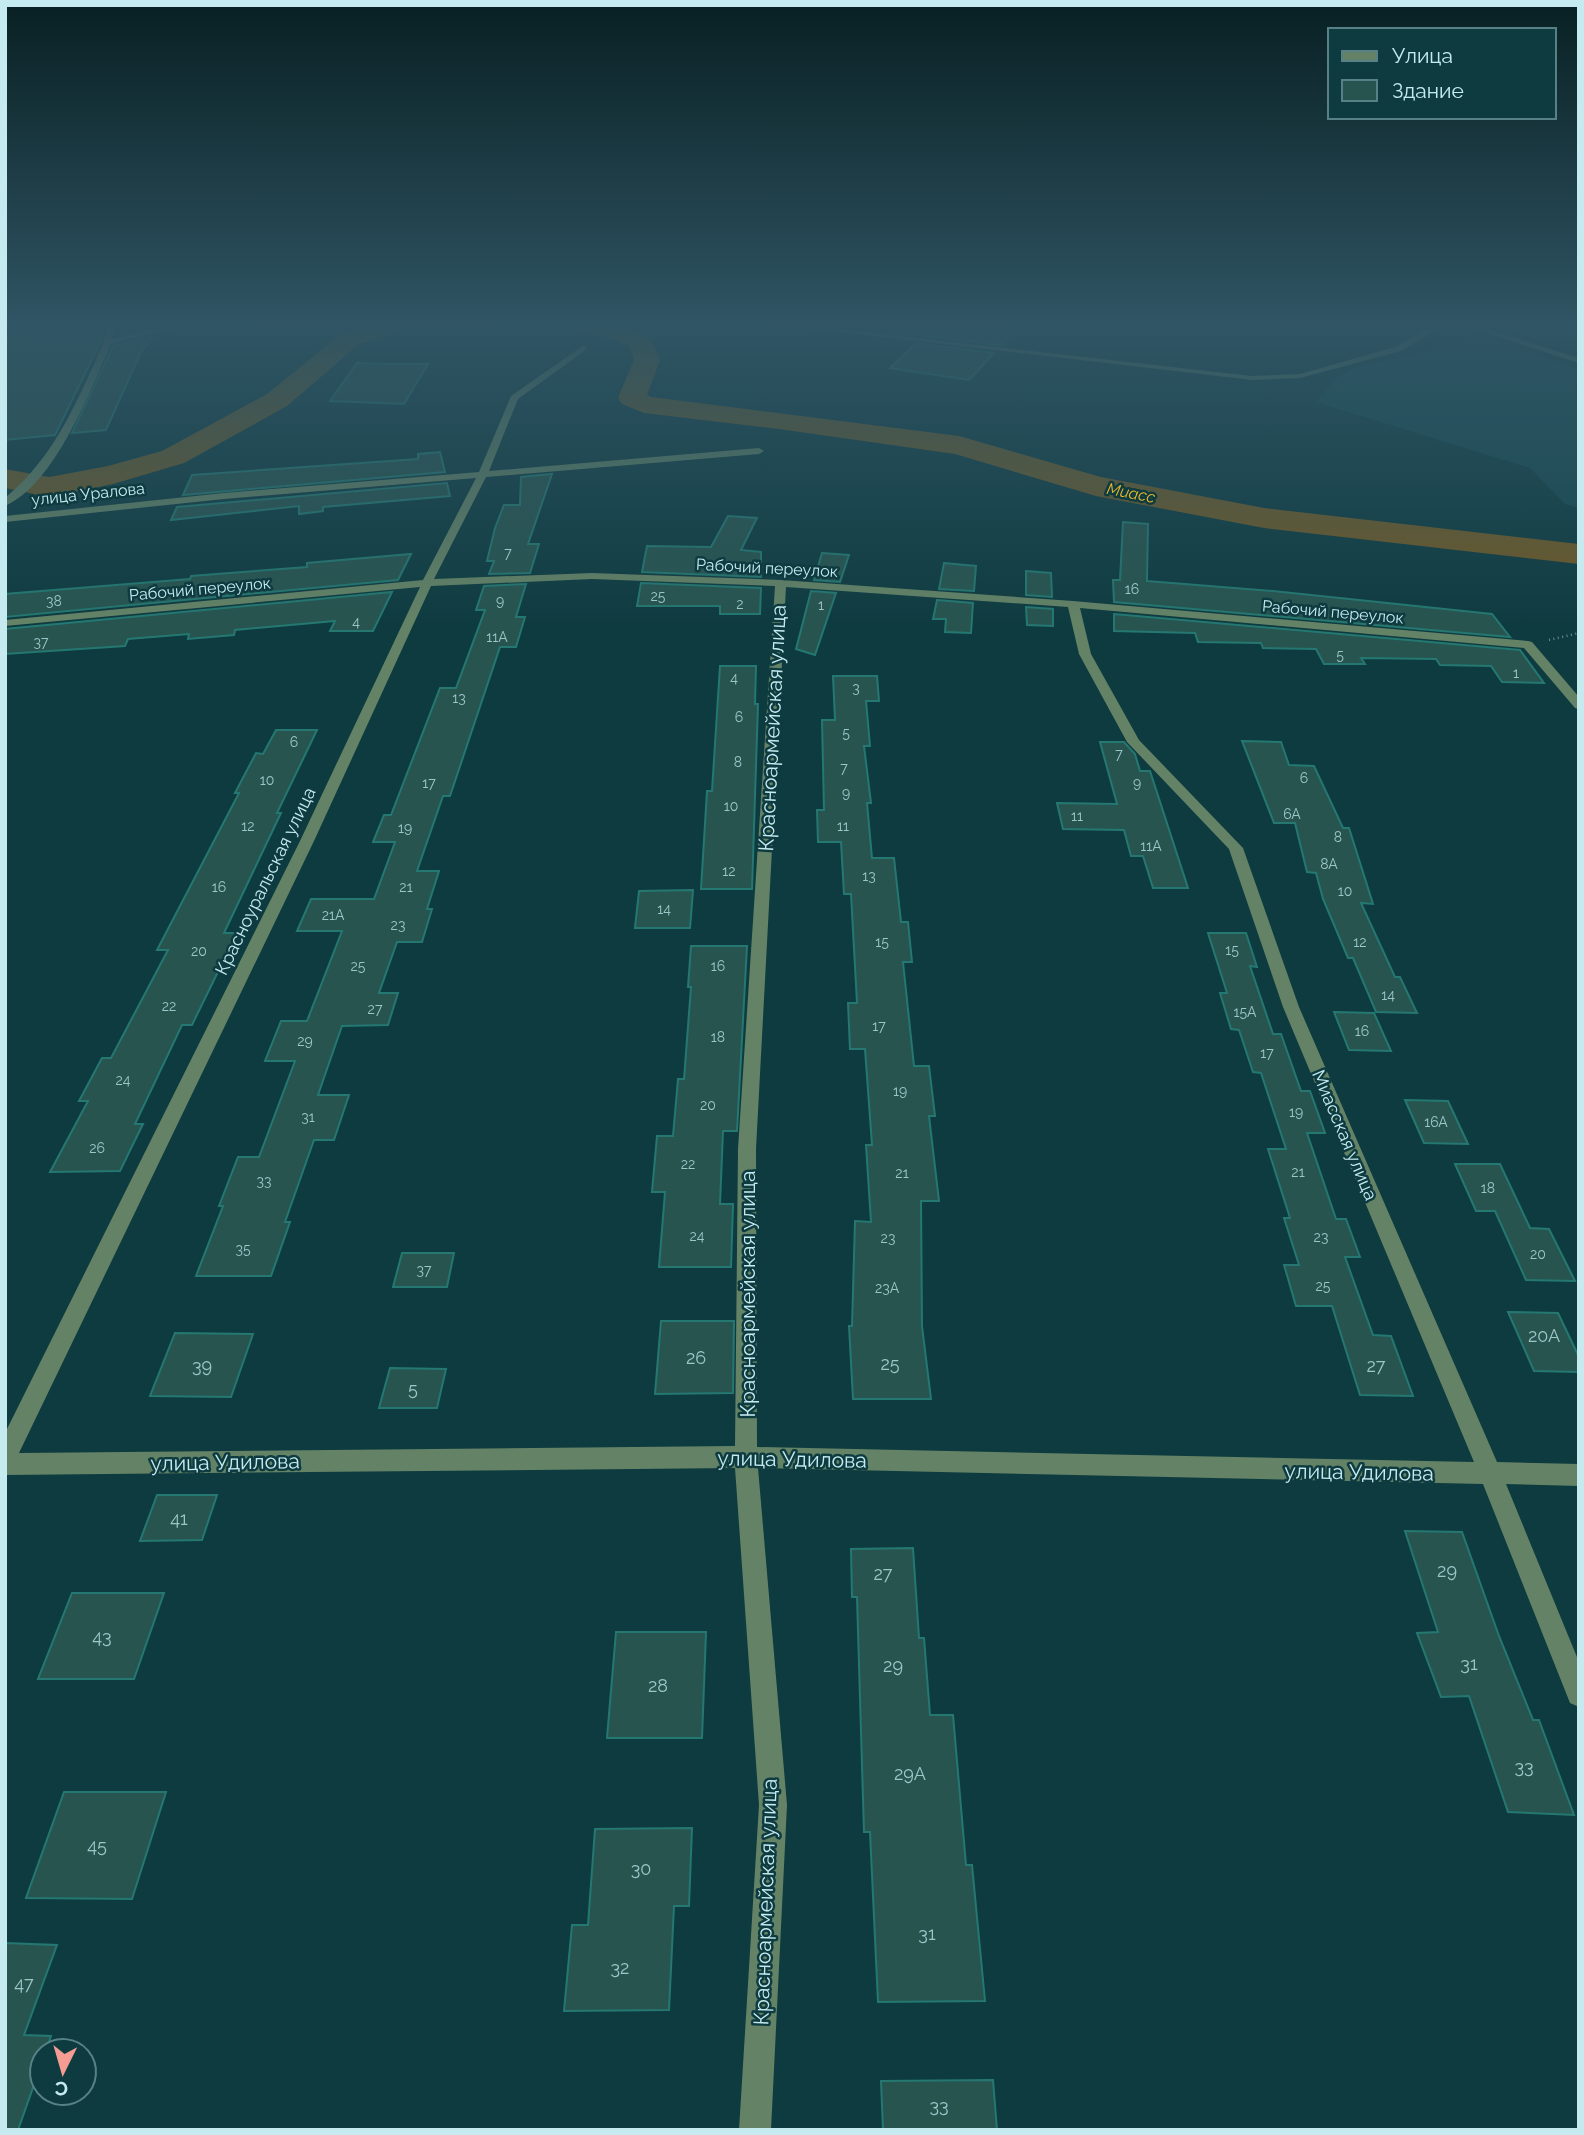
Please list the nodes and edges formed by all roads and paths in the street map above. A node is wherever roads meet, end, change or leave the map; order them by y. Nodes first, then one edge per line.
1 (71, 427) edge
2 (502, 427) edge
3 (759, 450) dead end
4 (483, 473) junction
5 (8, 501) edge
6 (5, 519) edge
7 (427, 583) junction
8 (781, 583) junction
9 (1073, 604) junction
10 (5, 622) edge
11 (1579, 705) edge
12 (5, 1457) edge
13 (746, 1457) junction
14 (5, 1464) edge
15 (1491, 1475) junction
16 (1579, 1475) edge
17 (1579, 1693) edge
18 (755, 2130) edge

1 - 5 street
2 - 4 street, Красноуральская улица
3 - 4 street, улица Уралова
4 - 6 street, улица Уралова
4 - 7 street, Красноуральская улица
7 - 8 street, Рабочий переулок
7 - 10 street, Рабочий переулок
7 - 12 street, Красноуральская улица
8 - 9 street, Рабочий переулок
8 - 13 street, Красноармейская улица
9 - 11 street, Рабочий переулок
9 - 15 street, Миасская улица
13 - 14 street, улица Удилова
13 - 15 street, улица Удилова
13 - 18 street, Красноармейская улица
15 - 16 street, улица Удилова
15 - 17 street, Миасская улица

